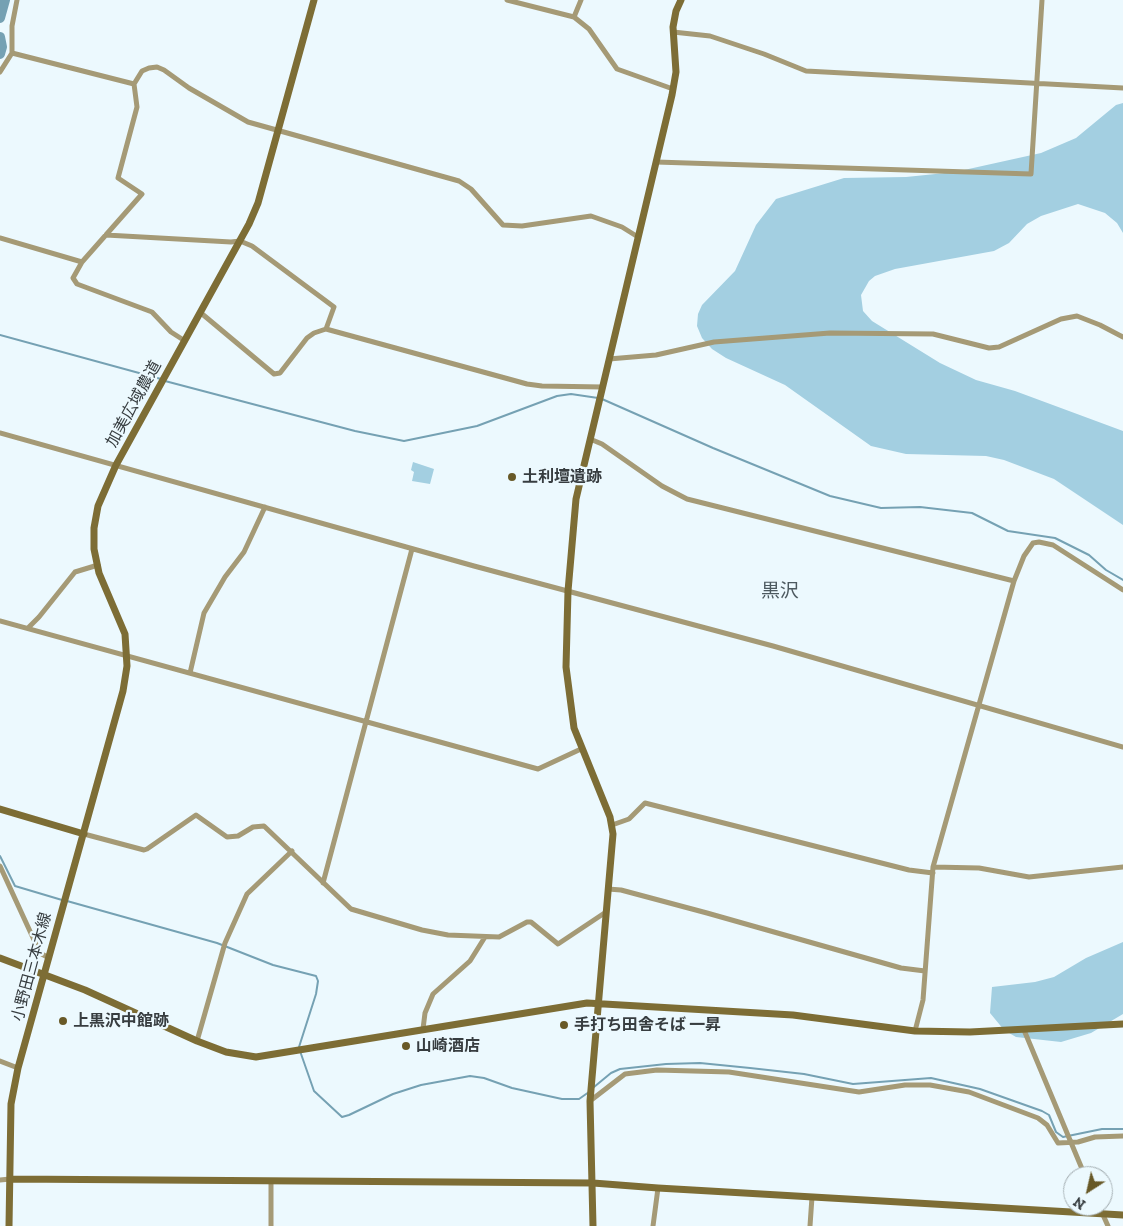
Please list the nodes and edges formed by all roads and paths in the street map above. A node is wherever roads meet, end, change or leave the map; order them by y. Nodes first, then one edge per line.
1 (17, 0) edge
2 (314, 0) edge
3 (507, 0) edge
4 (582, 0) edge
5 (681, 0) edge
6 (1042, 0) edge
7 (574, 17) junction
8 (674, 32) junction
9 (12, 53) junction
10 (0, 72) edge
11 (134, 84) junction
12 (1037, 84) junction
13 (1123, 88) edge
14 (673, 89) junction
15 (278, 130) junction
16 (656, 162) junction
17 (106, 234) junction
18 (638, 237) junction
19 (0, 238) edge
20 (240, 241) junction
21 (82, 262) junction
22 (201, 313) junction
23 (326, 329) junction
24 (1123, 337) edge
25 (185, 341) junction
26 (609, 359) junction
27 (602, 389) junction
28 (0, 433) edge
29 (590, 439) junction
30 (116, 465) junction
31 (265, 507) junction
32 (412, 549) junction
33 (98, 565) junction
34 (1014, 581) junction
35 (1123, 590) edge
36 (568, 591) junction
37 (0, 621) edge
38 (28, 628) junction
39 (128, 655) junction
40 (190, 673) junction
41 (978, 707) junction
42 (365, 722) junction
43 (1123, 747) edge
44 (581, 748) junction
45 (0, 809) edge
46 (612, 825) junction
47 (84, 834) junction
48 (292, 851) junction
49 (0, 866) edge
50 (933, 867) junction
51 (1123, 867) edge
52 (933, 873) junction
53 (323, 883) junction
54 (608, 889) junction
55 (606, 912) junction
56 (485, 937) junction
57 (0, 958) edge
58 (48, 958) junction
59 (925, 971) junction
60 (45, 975) junction
61 (600, 1005) junction
62 (1123, 1024) edge
63 (424, 1029) junction
64 (1024, 1030) junction
65 (916, 1031) junction
66 (197, 1041) junction
67 (0, 1061) edge
68 (18, 1068) junction
69 (591, 1098) junction
70 (1123, 1136) edge
71 (1069, 1141) junction
72 (1081, 1166) edge
73 (10, 1179) junction
74 (0, 1180) edge
75 (271, 1181) junction
76 (592, 1182) junction
77 (658, 1188) junction
78 (812, 1197) junction
79 (1063, 1212) edge
80 (9, 1226) edge
81 (271, 1226) edge
82 (593, 1226) edge
83 (653, 1226) edge
84 (810, 1226) edge

1 - 9 street
2 - 15 street, 加美広域農道
3 - 7 street
4 - 7 street
5 - 8 street
6 - 12 street
7 - 14 street
8 - 12 street
8 - 14 street
9 - 10 street
9 - 11 street
11 - 15 street
11 - 17 street
12 - 13 street
12 - 16 street
14 - 16 street
15 - 18 street
15 - 20 street, 加美広域農道
16 - 18 street
17 - 20 street
17 - 21 street
18 - 26 street
19 - 21 street
20 - 22 street, 加美広域農道
20 - 23 street
21 - 25 street
22 - 23 street
22 - 25 street, 加美広域農道
23 - 27 street
24 - 26 street
25 - 30 street, 加美広域農道
26 - 27 street
27 - 29 street
28 - 30 street
29 - 34 street
29 - 36 street
30 - 31 street
30 - 33 street, 加美広域農道
31 - 32 street
31 - 40 street
32 - 36 street
32 - 42 street
33 - 38 street
33 - 39 street, 加美広域農道
34 - 35 street
34 - 41 street
36 - 41 street
36 - 44 street
37 - 38 street
38 - 39 street
39 - 40 street
39 - 47 street, 加美広域農道
40 - 42 street
41 - 43 street
41 - 50 street
42 - 44 street
42 - 53 street
44 - 46 street
45 - 47 street
46 - 52 street
46 - 54 street
47 - 48 street
47 - 58 street, 小野田三本木線
48 - 53 street
48 - 66 street
49 - 58 street
50 - 51 street
50 - 52 street
52 - 59 street
53 - 56 street
54 - 55 street
54 - 59 street
55 - 56 street
55 - 61 street
56 - 63 street
57 - 60 street
58 - 60 street, 小野田三本木線
59 - 65 street
60 - 66 street
60 - 68 street, 小野田三本木線
61 - 63 street
61 - 65 street
61 - 69 street
62 - 64 street
63 - 66 street
64 - 65 street
64 - 71 street
67 - 68 street
68 - 73 street, 小野田三本木線
69 - 71 street
69 - 76 street
70 - 71 street
71 - 72 street
73 - 74 street
73 - 75 street
73 - 80 street, 小野田三本木線
75 - 76 street
75 - 81 street
76 - 77 street
76 - 82 street
77 - 78 street
77 - 83 street
78 - 79 street
78 - 84 street

